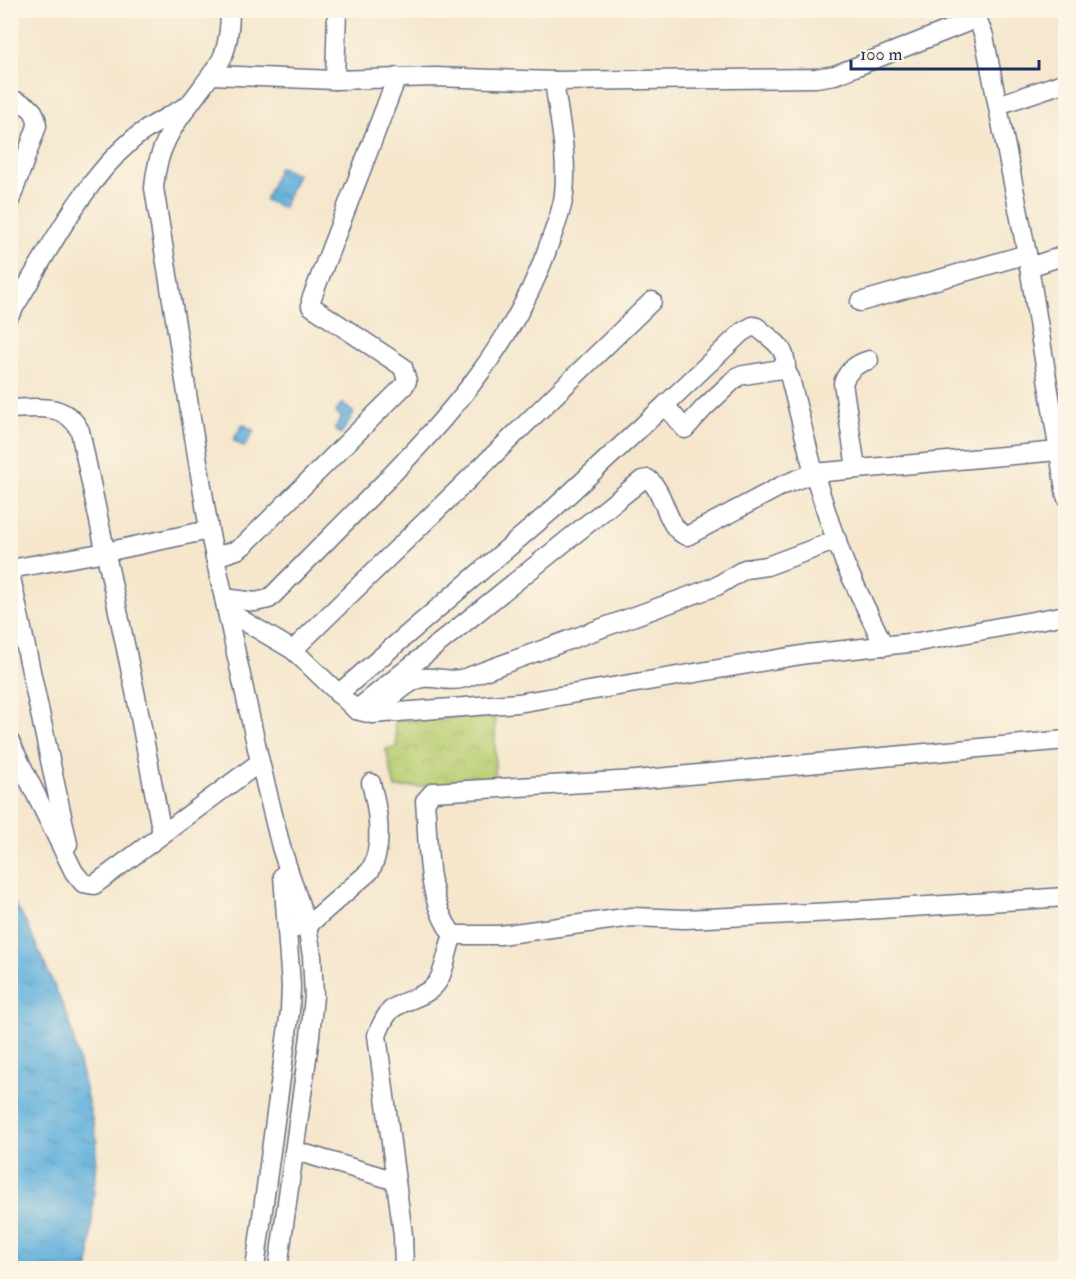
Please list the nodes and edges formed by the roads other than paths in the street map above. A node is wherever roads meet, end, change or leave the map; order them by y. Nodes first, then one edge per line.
1 (230, 10) edge
2 (337, 10) edge
3 (976, 14) edge
4 (213, 75) junction
5 (392, 78) junction
6 (335, 80) junction
7 (554, 81) junction
8 (1065, 82) edge
9 (10, 99) edge
10 (190, 104) junction
11 (998, 105) junction
12 (373, 119) dead end
13 (10, 201) edge
14 (1065, 255) edge
15 (1028, 260) junction
16 (652, 301) dead end
17 (860, 302) dead end
18 (10, 314) edge
19 (869, 360) dead end
20 (786, 371) junction
21 (396, 373) dead end
22 (388, 403) junction
23 (665, 405) junction
24 (10, 409) edge
25 (1058, 451) junction
26 (856, 468) junction
27 (814, 473) junction
28 (1065, 496) edge
29 (263, 512) dead end
30 (209, 530) junction
31 (837, 540) junction
32 (106, 552) junction
33 (214, 552) junction
34 (10, 571) edge
35 (226, 605) junction
36 (1065, 615) edge
37 (884, 646) junction
38 (293, 650) junction
39 (338, 694) junction
40 (364, 712) junction
41 (1065, 740) edge
42 (10, 742) edge
43 (260, 762) junction
44 (371, 783) dead end
45 (162, 834) junction
46 (281, 847) junction
47 (74, 872) junction
48 (1065, 897) edge
49 (307, 926) junction
50 (287, 929) junction
51 (453, 935) junction
52 (278, 1101) junction
53 (302, 1102) junction
54 (296, 1151) junction
55 (396, 1182) junction
56 (255, 1269) edge
57 (278, 1269) edge
58 (404, 1269) edge

1 - 4 street
2 - 6 street
3 - 7 street
3 - 11 street
4 - 6 street
4 - 10 street
5 - 6 street
5 - 7 street
5 - 12 street
5 - 22 street
7 - 35 street
8 - 11 street
9 - 13 street
10 - 18 street
10 - 30 street
11 - 15 street
14 - 15 street
15 - 17 street
15 - 25 street
16 - 38 street
19 - 26 street
20 - 23 street
20 - 23 street
20 - 27 street
21 - 22 street
22 - 33 street
23 - 39 street
24 - 32 street
25 - 26 street
25 - 28 street
26 - 27 street
27 - 31 street
27 - 40 street
29 - 33 street
30 - 32 street
30 - 33 street
31 - 37 street
31 - 40 street
32 - 34 street
32 - 45 street
33 - 35 street
34 - 47 street
35 - 38 street
35 - 43 street
36 - 37 street
37 - 40 street
38 - 39 street
39 - 40 street
41 - 51 street
42 - 47 street
43 - 45 street
43 - 46 street
44 - 49 street
45 - 47 street
46 - 49 street
46 - 50 street
48 - 51 street
49 - 50 street
49 - 53 street
50 - 52 street
51 - 55 street
52 - 53 street
52 - 56 street
53 - 54 street
54 - 55 street
54 - 57 street
55 - 58 street

